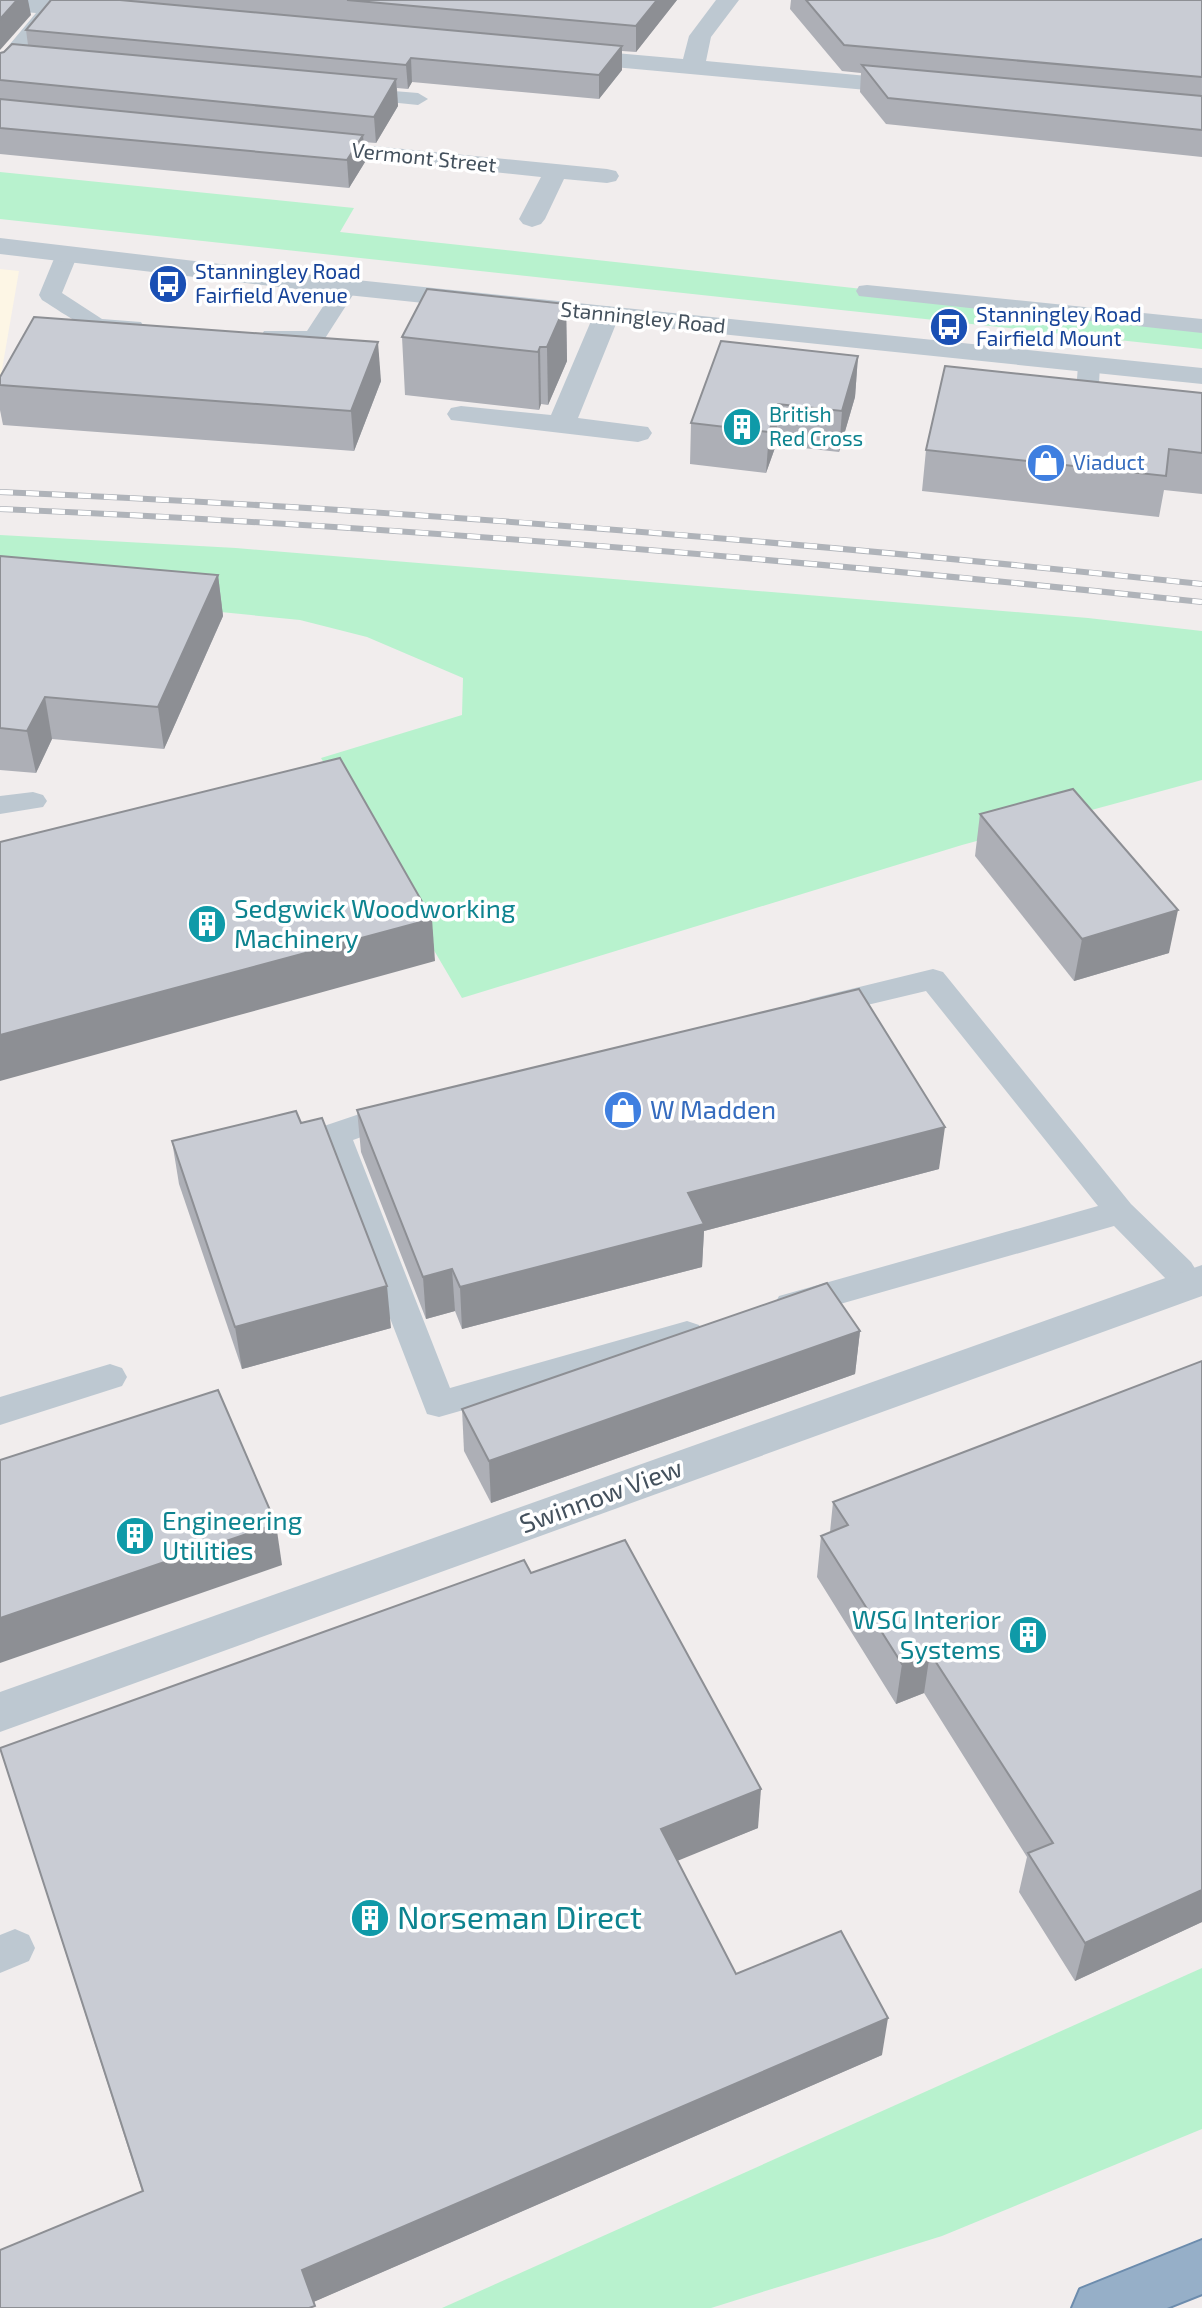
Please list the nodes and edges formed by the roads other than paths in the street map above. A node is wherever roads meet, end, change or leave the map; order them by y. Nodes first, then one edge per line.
1 (728, 0) edge
2 (0, 3) edge
3 (56, 4) edge
4 (122, 14) edge
5 (554, 54) edge
6 (36, 63) edge
7 (3, 64) edge
8 (693, 67) junction
9 (939, 90) edge
10 (337, 92) edge
11 (418, 99) dead end
12 (290, 145) edge
13 (556, 171) junction
14 (607, 176) dead end
15 (532, 219) dead end
16 (0, 246) edge
17 (68, 254) junction
18 (347, 286) junction
19 (867, 291) dead end
20 (607, 314) junction
21 (1202, 326) edge
22 (151, 328) edge
23 (246, 334) edge
24 (1088, 365) junction
25 (1202, 376) edge
26 (1125, 412) edge
27 (461, 414) dead end
28 (561, 425) junction
29 (638, 433) dead end
30 (33, 801) dead end
31 (0, 805) edge
32 (799, 1012) edge
33 (424, 1103) edge
34 (1119, 1212) junction
35 (1195, 1282) edge
36 (760, 1314) edge
37 (719, 1325) edge
38 (110, 1377) dead end
39 (0, 1411) edge
40 (0, 1712) edge
41 (1202, 2267) edge
42 (1099, 2308) edge

1 - 8 street
2 - 3 street
3 - 4 street
3 - 7 street
5 - 8 street
6 - 7 lane
8 - 9 street
10 - 11 lane
12 - 13 street, Vermont Street
13 - 14 street, Vermont Street
13 - 15 street
16 - 17 street, Stanningley Road
17 - 18 street, Stanningley Road
17 - 22 lane
18 - 20 street, Stanningley Road
18 - 23 lane
19 - 21 lane
20 - 24 street, Stanningley Road
20 - 28 street
24 - 25 street, Stanningley Road
24 - 26 lane
27 - 28 street
28 - 29 street
30 - 31 lane
32 - 34 lane
33 - 37 lane
34 - 35 lane
34 - 36 lane
35 - 40 street, Swinnow View
38 - 39 lane
41 - 42 highway

